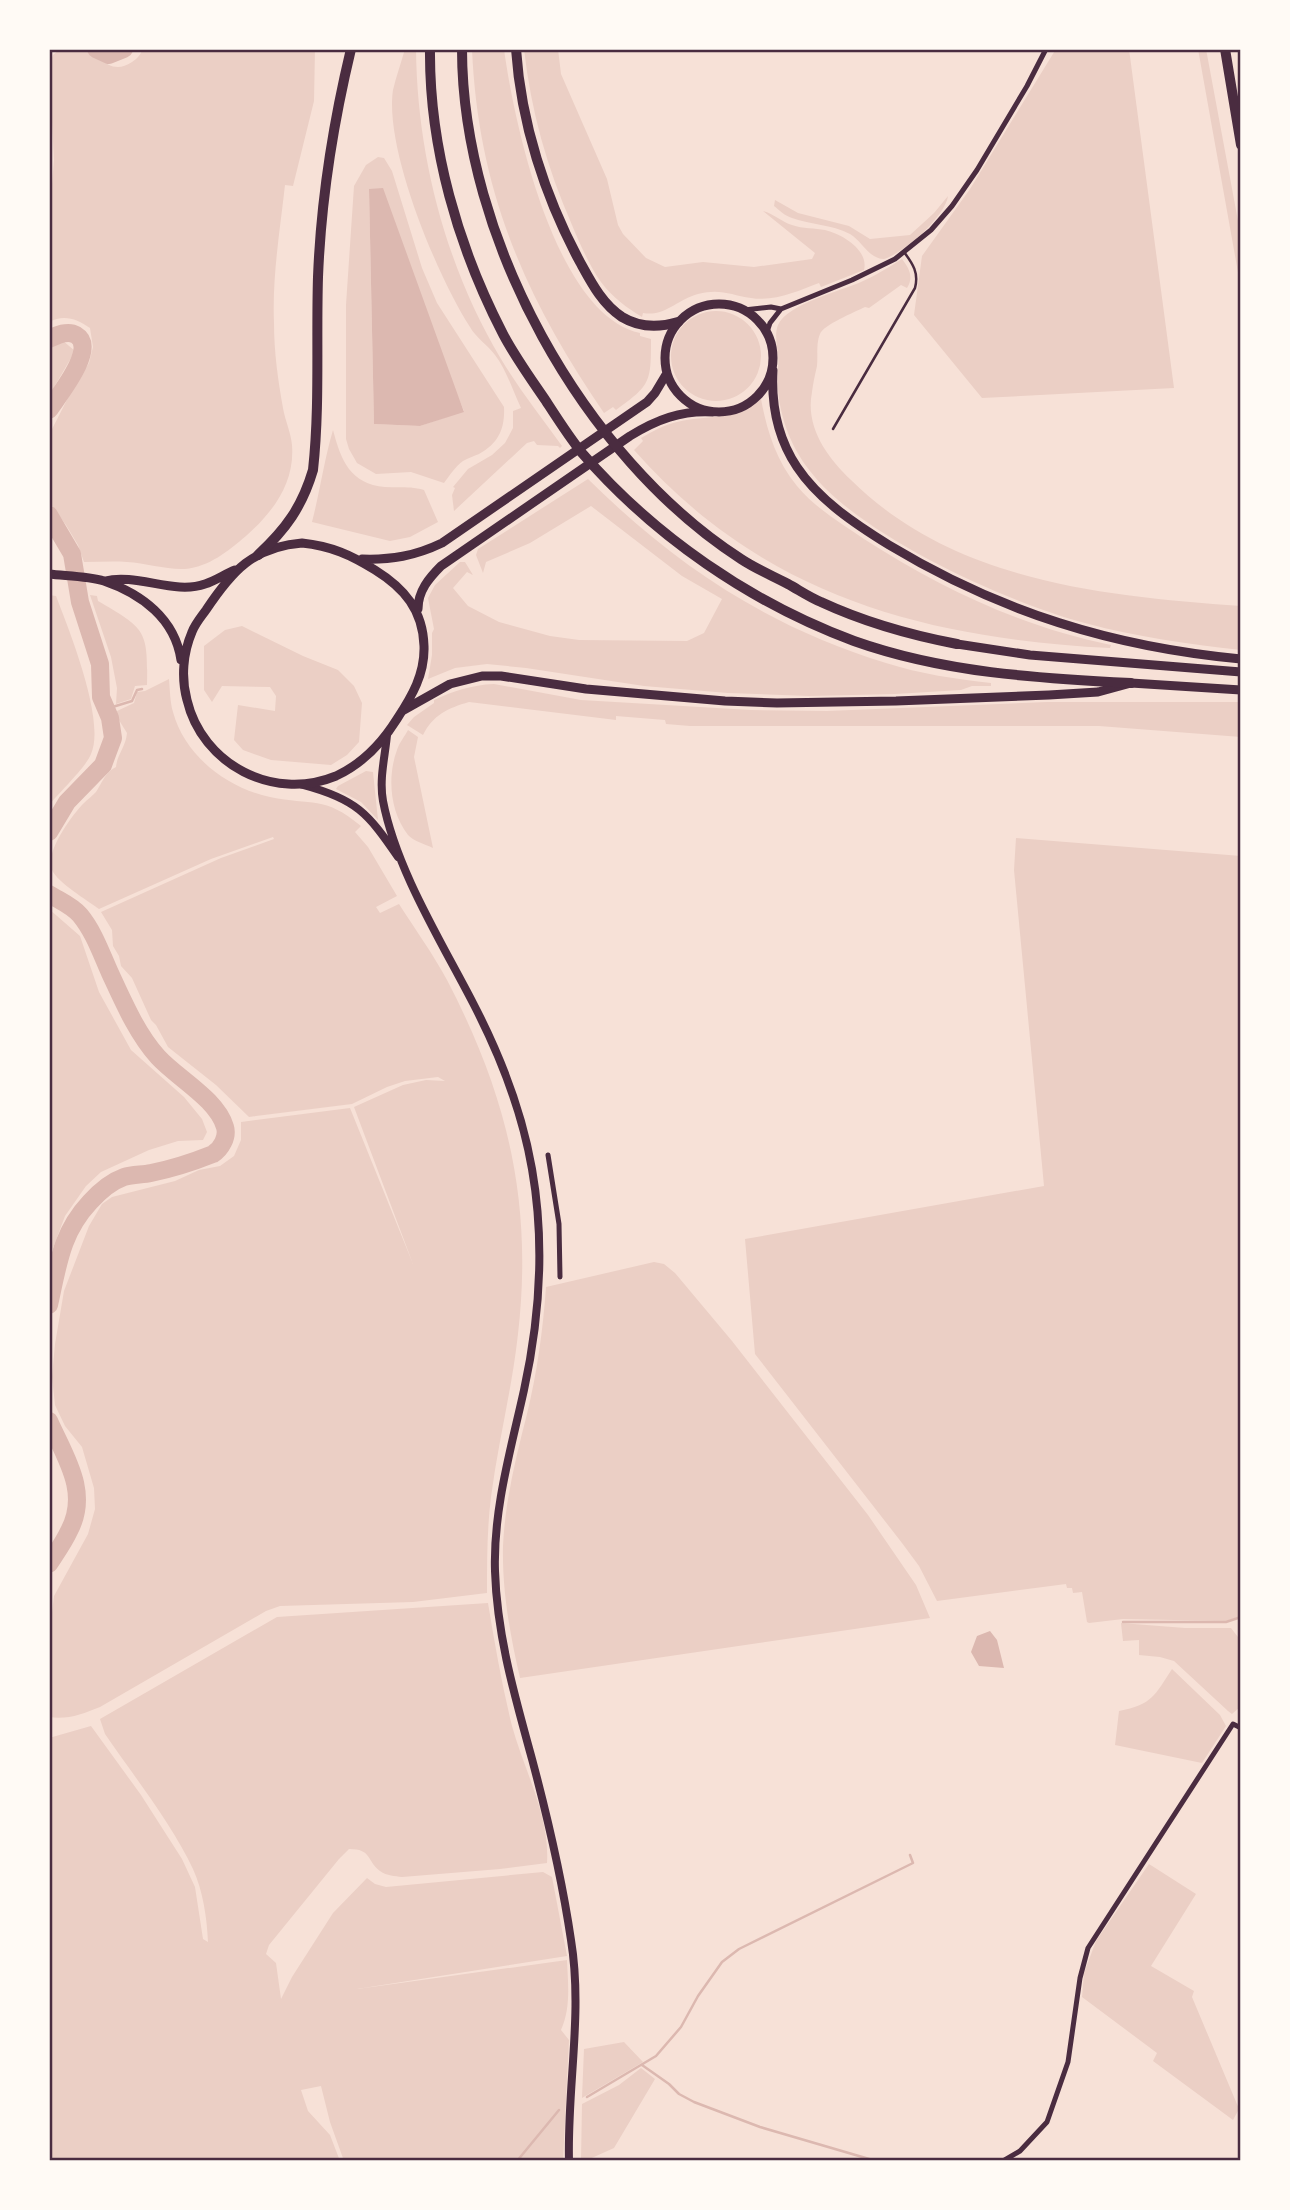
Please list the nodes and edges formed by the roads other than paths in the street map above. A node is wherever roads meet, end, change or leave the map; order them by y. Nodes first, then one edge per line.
1 (351, 49) edge
2 (430, 49) edge
3 (462, 49) edge
4 (516, 49) edge
5 (1046, 49) edge
6 (1225, 50) edge
7 (1241, 145) edge
8 (904, 252) junction
9 (781, 309) junction
10 (744, 310) junction
11 (678, 322) junction
12 (767, 332) junction
13 (773, 370) junction
14 (667, 373) junction
15 (712, 412) junction
16 (833, 429) dead end
17 (258, 555) junction
18 (360, 559) junction
19 (237, 569) junction
20 (50, 574) edge
21 (102, 581) junction
22 (419, 618) junction
23 (957, 644) joint
24 (1241, 659) edge
25 (1241, 672) edge
26 (184, 676) junction
27 (1131, 683) junction
28 (1241, 690) edge
29 (402, 711) junction
30 (387, 735) junction
31 (297, 784) junction
32 (404, 865) junction
33 (548, 1155) dead end
34 (560, 1277) dead end
35 (1241, 1728) edge
36 (569, 2161) edge
37 (1003, 2161) edge

1 - 17 highway
2 - 27 highway
3 - 23 highway
4 - 11 highway
5 - 8 street
6 - 7 highway
8 - 9 street
8 - 16 lane
9 - 10 street
9 - 12 street
10 - 11 highway
10 - 12 highway
11 - 14 highway
12 - 13 highway
13 - 15 highway
13 - 24 highway
14 - 15 highway
14 - 18 highway
15 - 22 highway
17 - 18 highway
17 - 19 highway
18 - 22 highway
19 - 21 highway
19 - 26 highway
20 - 21 highway
21 - 26 highway
22 - 29 highway
23 - 25 highway
26 - 31 highway
27 - 28 highway
27 - 29 highway
29 - 30 highway
30 - 31 highway
30 - 32 main road
31 - 32 main road
32 - 36 main road
33 - 34 street
35 - 37 street

